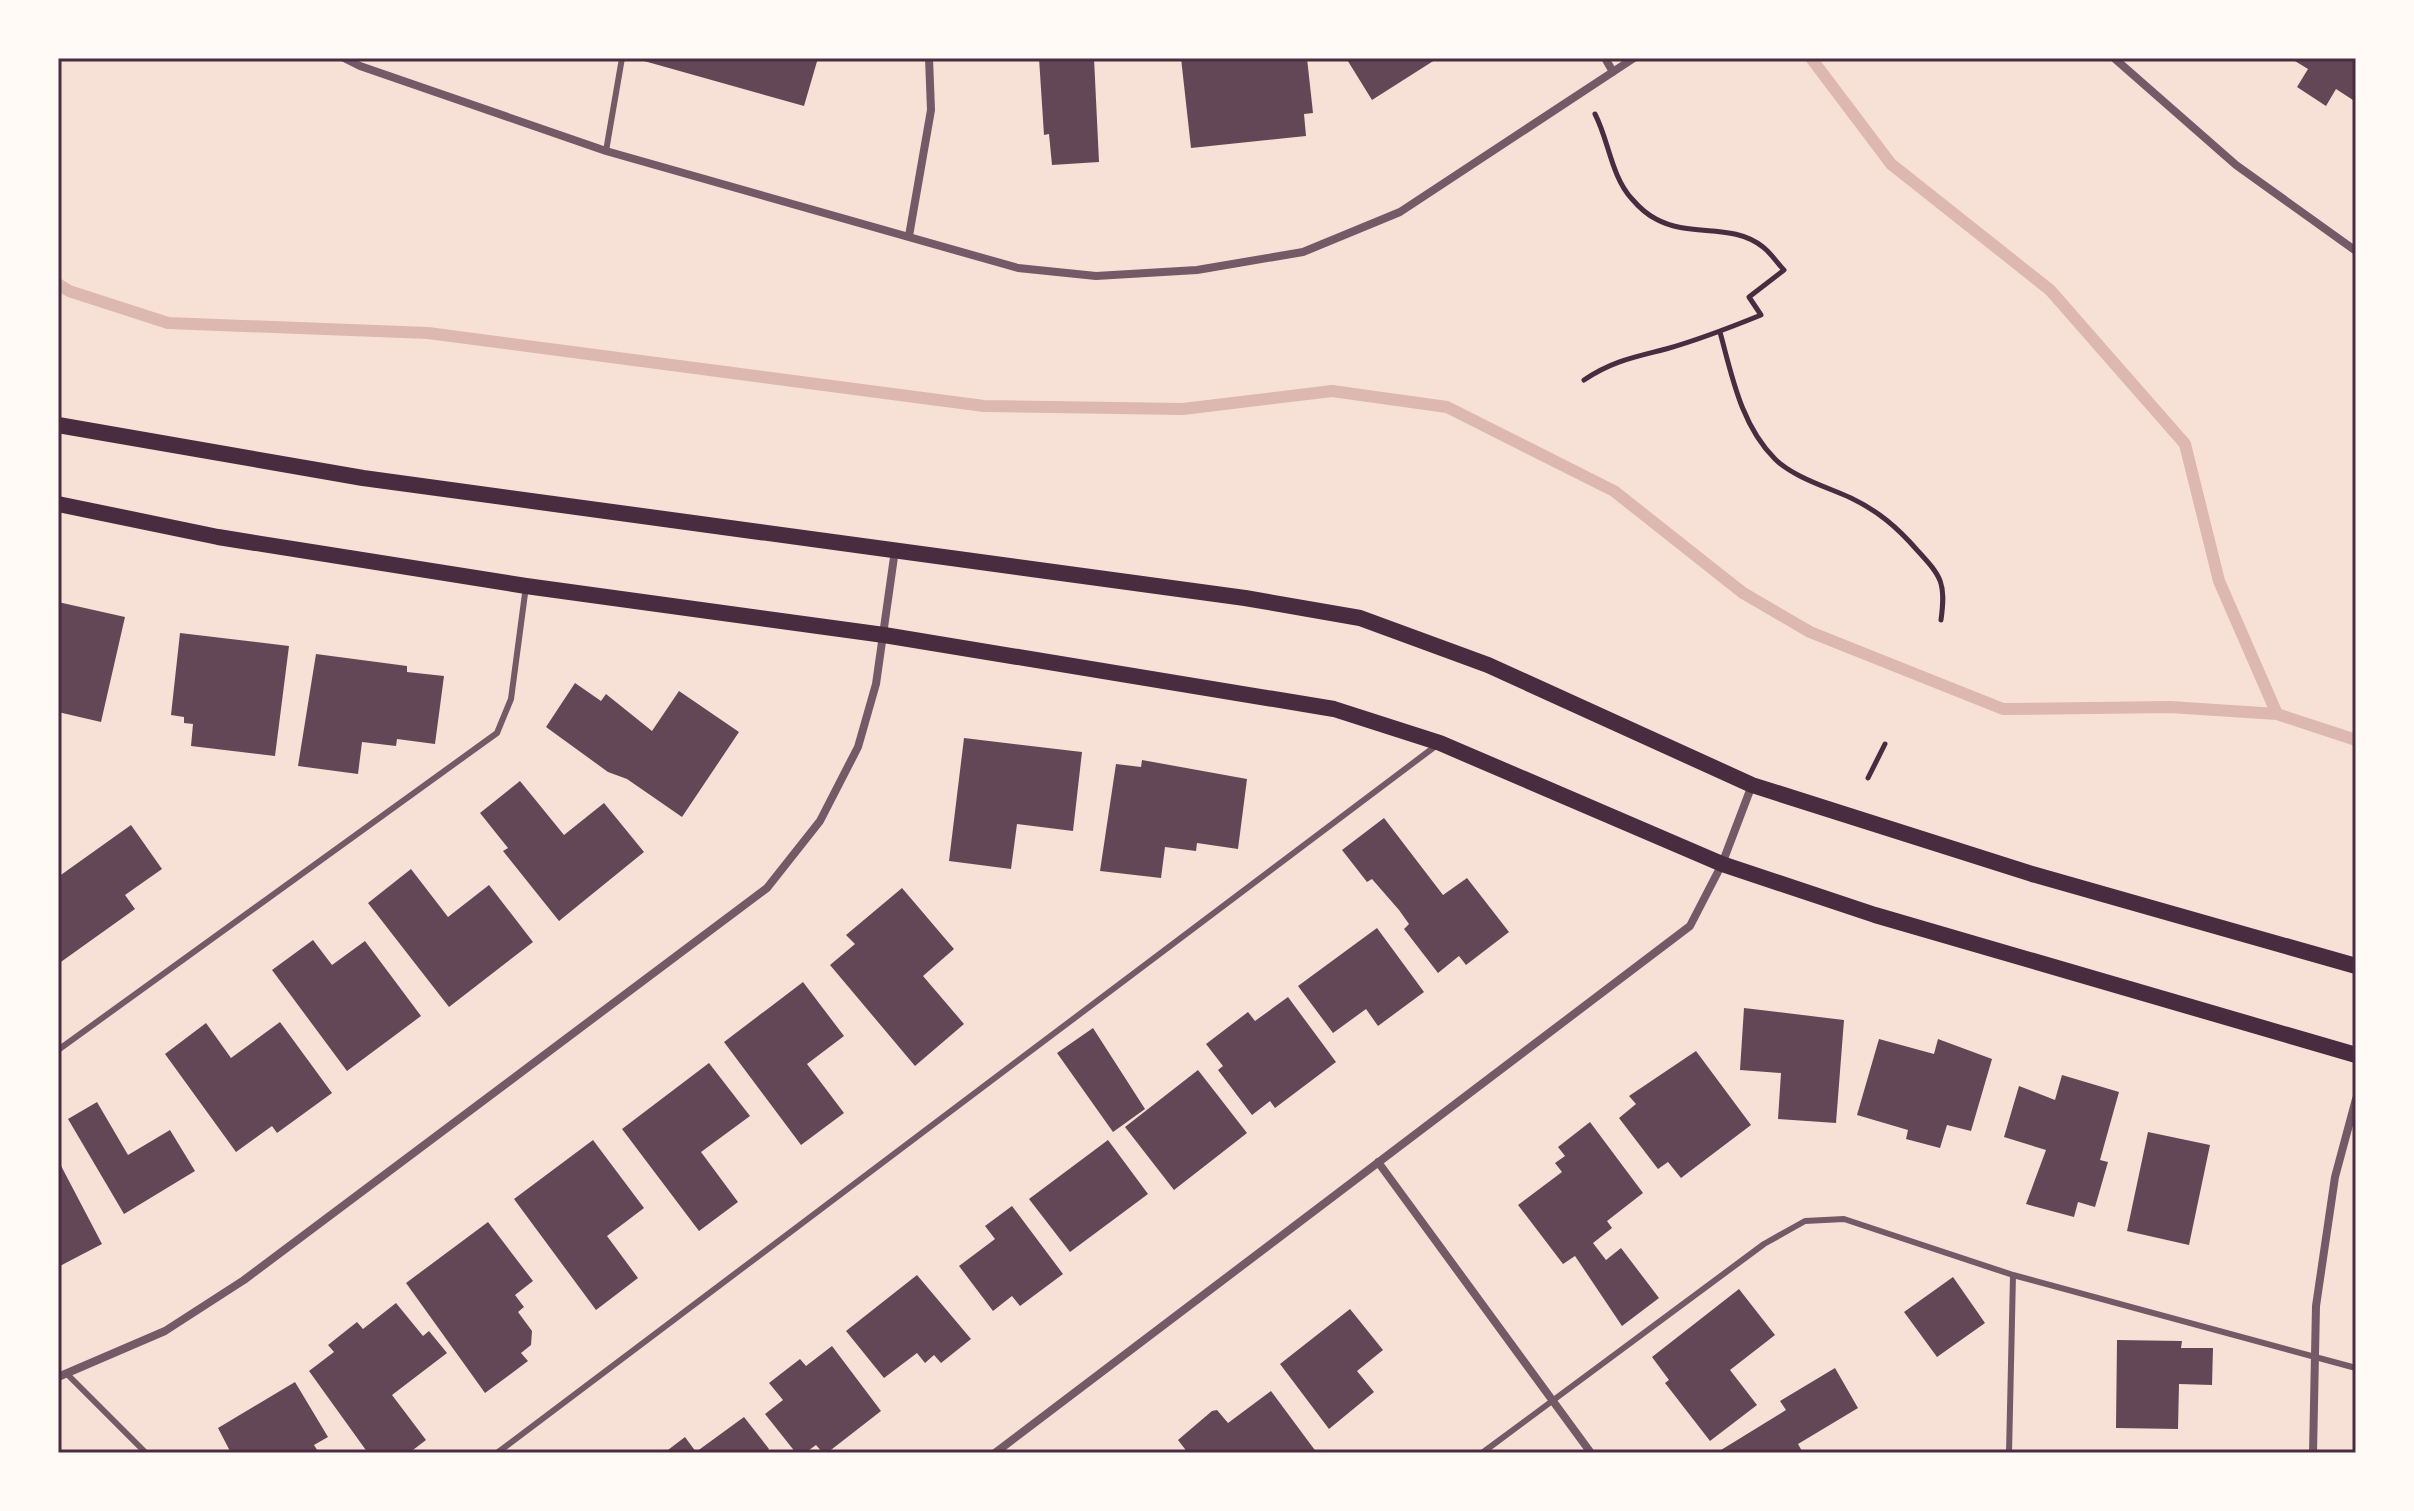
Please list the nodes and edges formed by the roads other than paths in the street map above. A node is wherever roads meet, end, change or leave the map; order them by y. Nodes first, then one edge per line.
1 (344, 58) edge
2 (622, 58) edge
3 (929, 58) edge
4 (1605, 58) edge
5 (1634, 58) edge
6 (2114, 58) edge
7 (1613, 72) junction
8 (606, 151) junction
9 (909, 236) junction
10 (2356, 251) edge
11 (58, 425) edge
12 (58, 504) edge
13 (895, 550) junction
14 (526, 586) junction
15 (884, 635) junction
16 (1440, 743) junction
17 (1752, 785) junction
18 (1722, 864) junction
19 (2356, 966) edge
20 (58, 1050) edge
21 (2356, 1055) edge
22 (2356, 1099) edge
23 (1378, 1162) junction
24 (2013, 1275) junction
25 (2315, 1356) junction
26 (2356, 1368) edge
27 (62, 1375) edge
28 (1553, 1399) junction
29 (146, 1453) edge
30 (497, 1453) edge
31 (995, 1453) edge
32 (1482, 1453) edge
33 (1591, 1453) edge
34 (2009, 1453) edge
35 (2313, 1453) edge

1 - 8 street
2 - 8 lane
3 - 9 street
4 - 7 street
5 - 7 street
6 - 10 street
7 - 9 street
8 - 9 street
11 - 13 main road
12 - 14 main road
13 - 15 street
13 - 17 main road
14 - 15 main road
14 - 20 lane
15 - 16 main road
15 - 27 street
16 - 18 main road
16 - 30 lane
17 - 18 street
17 - 19 main road
18 - 21 main road
18 - 23 street
22 - 25 street
23 - 28 street
23 - 31 street
24 - 25 lane
24 - 28 lane
24 - 34 lane
25 - 26 lane
25 - 35 street
27 - 29 lane
28 - 32 lane
28 - 33 street

